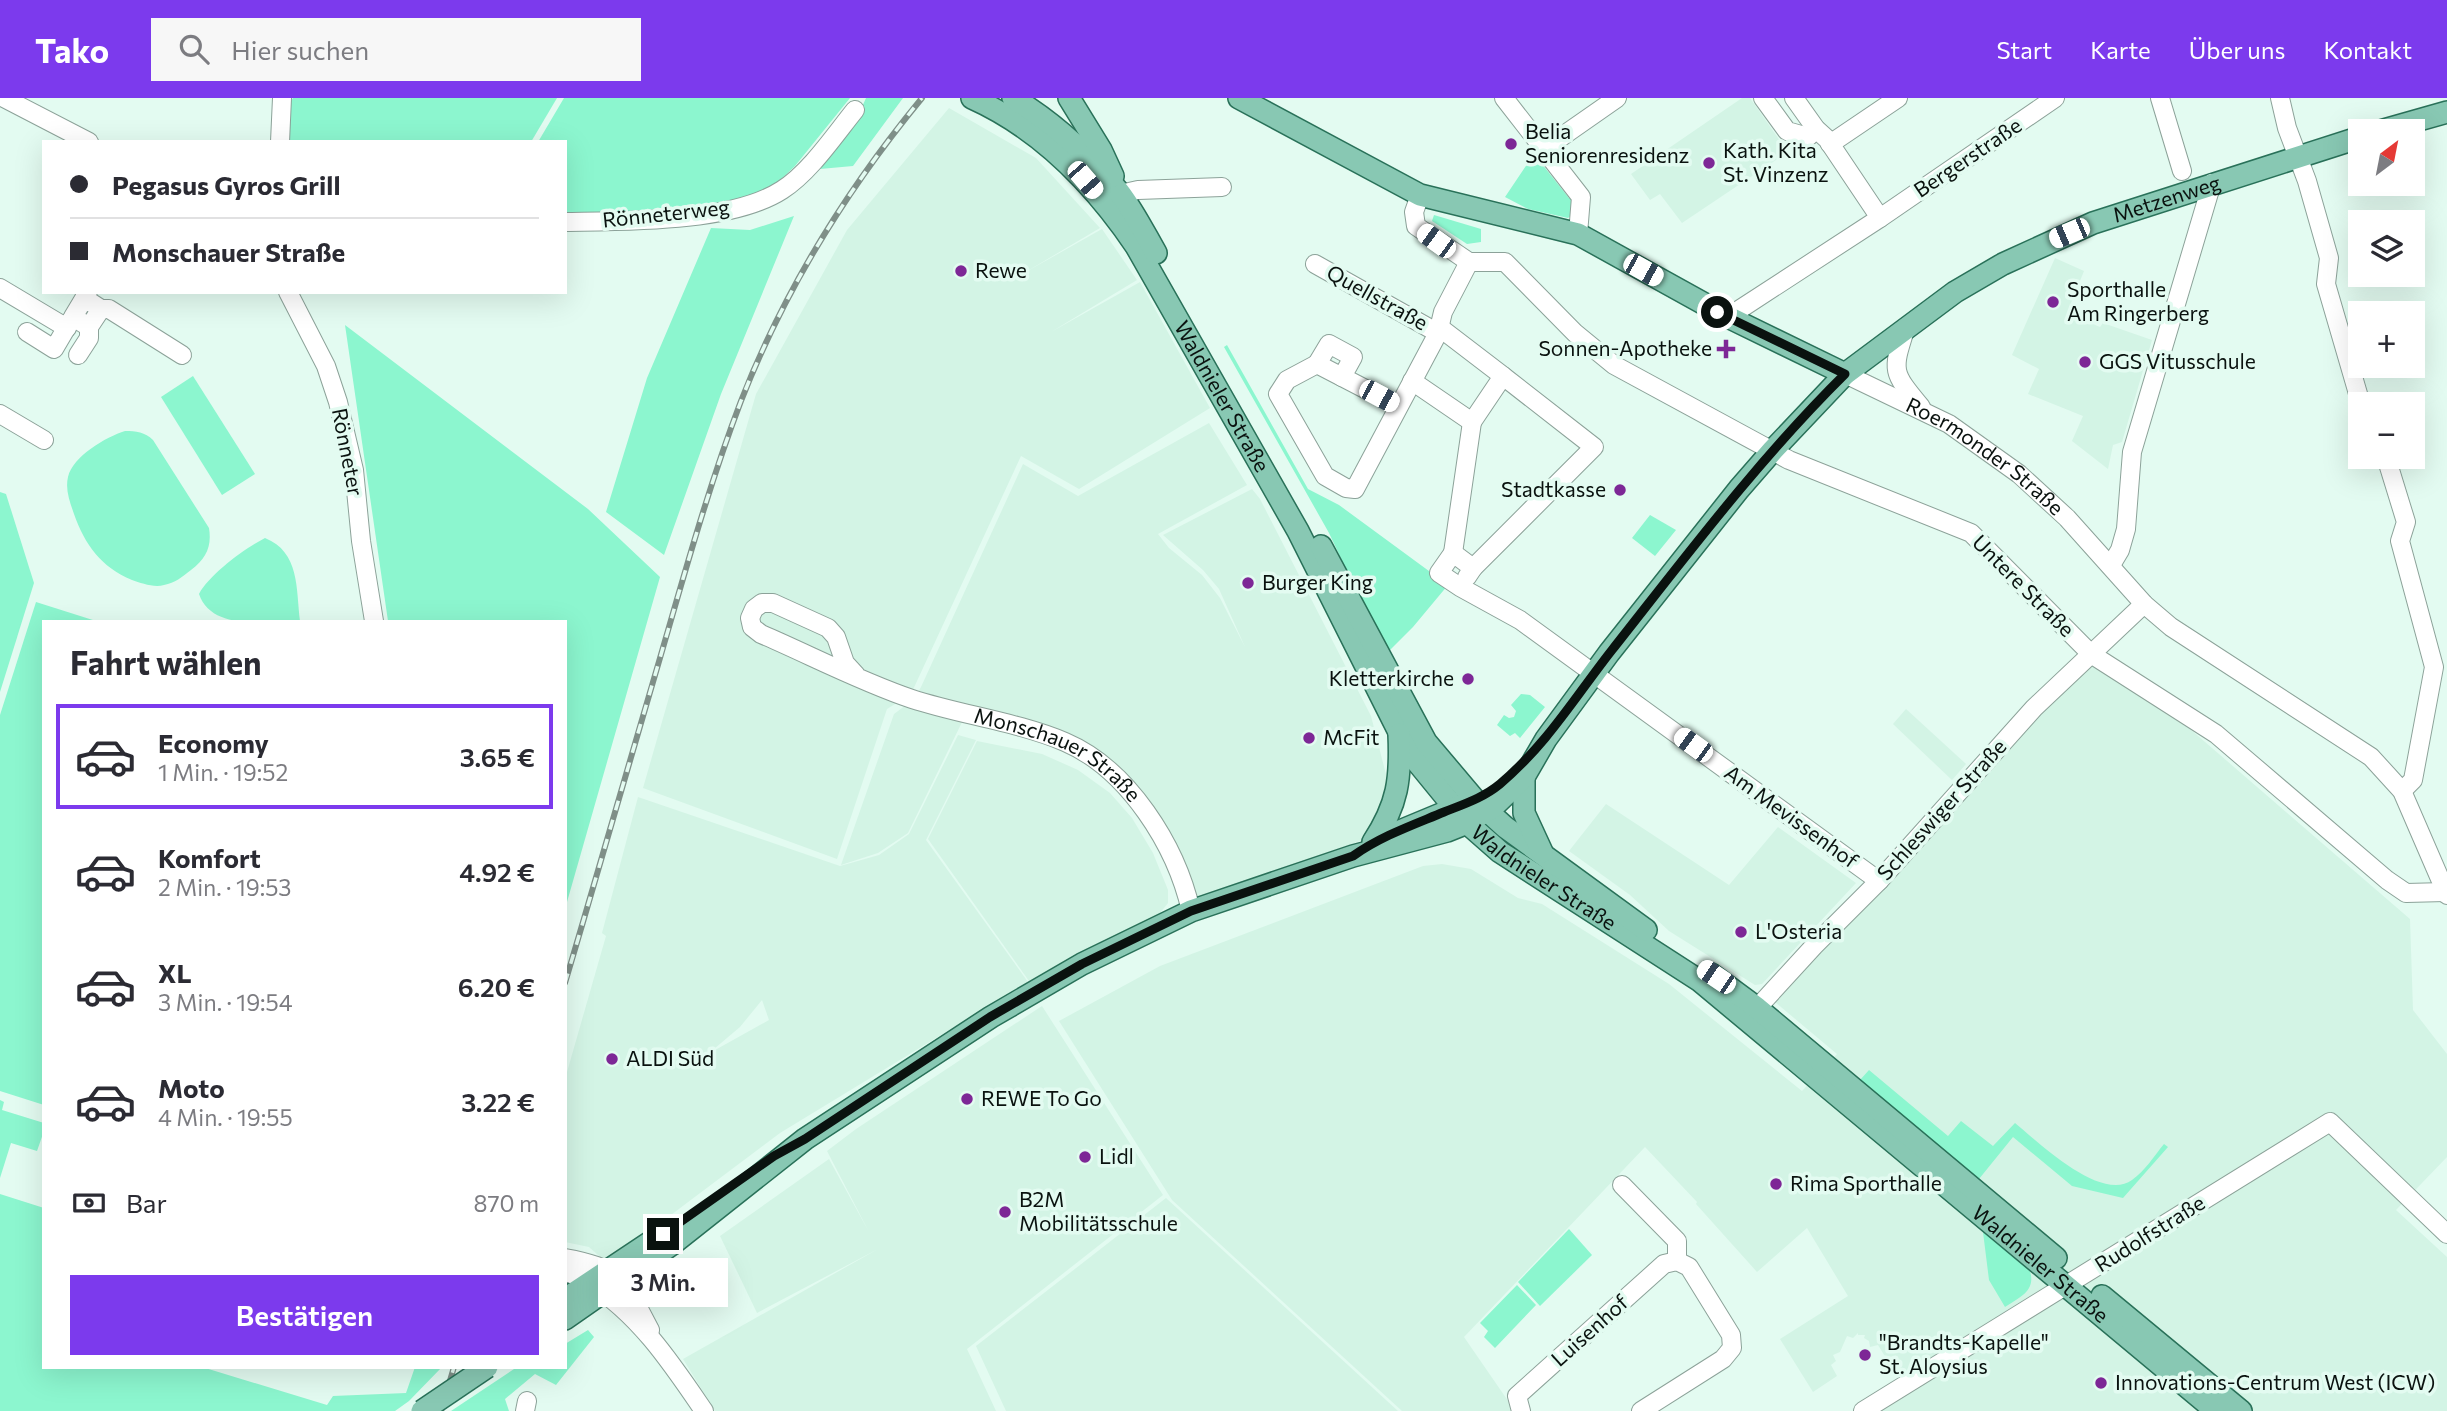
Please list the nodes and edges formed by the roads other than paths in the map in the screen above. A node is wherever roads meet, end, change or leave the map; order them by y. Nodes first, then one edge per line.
1 (4, 98) edge
2 (282, 98) edge
3 (972, 98) edge
4 (1013, 98) edge
5 (1069, 98) edge
6 (1239, 98) edge
7 (1504, 98) edge
8 (1618, 98) edge
9 (1763, 98) edge
10 (1794, 98) edge
11 (1898, 98) edge
12 (2054, 98) edge
13 (2160, 98) edge
14 (2280, 98) edge
15 (855, 110) dead end
16 (2447, 112) edge
17 (2422, 119) edge
18 (1816, 129) junction
19 (85, 140) edge
20 (280, 140) edge
21 (2348, 141) edge
22 (1830, 144) junction
23 (1544, 149) junction
24 (2296, 156) junction
25 (2182, 171) dead end
26 (2212, 183) junction
27 (1222, 187) dead end
28 (1120, 194) junction
29 (1420, 195) junction
30 (1880, 218) junction
31 (567, 222) edge
32 (1578, 234) junction
33 (1468, 262) junction
34 (1315, 264) dead end
35 (0, 288) edge
36 (289, 294) edge
37 (86, 295) edge
38 (101, 309) junction
39 (1728, 317) junction
40 (70, 323) junction
41 (89, 327) junction
42 (1906, 327) junction
43 (1439, 330) junction
44 (27, 332) dead end
45 (78, 355) dead end
46 (182, 355) dead end
47 (1845, 374) junction
48 (1503, 376) junction
49 (1412, 381) junction
50 (2358, 392) edge
51 (1398, 406) junction
52 (1926, 412) junction
53 (0, 414) edge
54 (1472, 422) junction
55 (44, 440) dead end
56 (1773, 450) junction
57 (2390, 469) edge
58 (1453, 552) junction
59 (2111, 565) junction
60 (1474, 568) junction
61 (1460, 587) junction
62 (2144, 604) junction
63 (374, 620) edge
64 (2091, 654) junction
65 (2441, 665) edge
66 (1594, 674) junction
67 (856, 676) junction
68 (1399, 732) junction
69 (1546, 739) junction
70 (1524, 778) junction
71 (2402, 791) junction
72 (1481, 806) junction
73 (1461, 816) junction
74 (1373, 842) junction
75 (1544, 855) junction
76 (1353, 856) junction
77 (2442, 872) edge
78 (1879, 881) junction
79 (2446, 894) edge
80 (1191, 911) junction
81 (1751, 1015) junction
82 (1622, 1185) dead end
83 (2446, 1231) edge
84 (567, 1258) edge
85 (1677, 1261) junction
86 (567, 1271) edge
87 (615, 1275) junction
88 (2073, 1281) junction
89 (596, 1288) junction
90 (567, 1298) edge
91 (567, 1318) edge
92 (659, 1346) junction
93 (484, 1369) edge
94 (1519, 1404) edge
95 (422, 1411) edge
96 (704, 1411) edge
97 (1641, 1411) edge
98 (1863, 1411) edge
99 (2216, 1411) edge
100 (2241, 1411) edge

1 - 19 street
2 - 20 street
3 - 68 main road, Waldnieler Straße
4 - 28 main road, Waldnieler Straße
5 - 28 main road
6 - 29 main road, Roermonder Straße
7 - 23 street
8 - 23 street
9 - 18 street
10 - 18 street
11 - 22 street
12 - 30 street, Bergerstraße
13 - 25 street
14 - 24 street
15 - 31 street, Rönneterweg
16 - 17 main road
18 - 22 street
21 - 24 main road, Metzenweg
22 - 30 street
23 - 32 street
24 - 26 main road, Metzenweg
24 - 50 street
26 - 42 main road, Metzenweg
26 - 59 street
27 - 28 street
28 - 72 main road, Waldnieler Straße
29 - 32 main road, Roermonder Straße
29 - 33 street
30 - 39 street, Bergerstraße
32 - 39 main road, Roermonder Straße
33 - 43 street, Quellstraße
33 - 56 street, Untere Straße
34 - 43 street, Quellstraße
35 - 40 street
36 - 63 street, Rönneter
37 - 38 street
37 - 40 street
38 - 41 street
38 - 46 street
39 - 47 main road, Roermonder Straße
40 - 41 street
40 - 44 street
41 - 45 street
42 - 47 main road, Metzenweg
42 - 52 street
43 - 48 street, Quellstraße
43 - 49 street, Quellstraße
47 - 52 street, Roermonder Straße
47 - 56 main road, Metzenweg
48 - 54 street
48 - 60 street, Quellstraße
49 - 51 street, Quellstraße
49 - 54 street
51 - 51 street, Quellstraße
52 - 59 street, Roermonder Straße
53 - 55 street
54 - 58 street, Am Mevissenhof
56 - 64 street, Untere Straße
56 - 66 main road, Metzenweg
57 - 65 street
58 - 60 street
58 - 61 street, Am Mevissenhof
59 - 62 street, Roermonder Straße
60 - 61 street
61 - 66 street, Am Mevissenhof
62 - 64 street, Schleswiger Straße
62 - 71 street, Roermonder Straße
64 - 78 street, Schleswiger Straße
64 - 79 street, Untere Straße
65 - 71 street
66 - 69 main road, Metzenweg
66 - 78 street, Am Mevissenhof
67 - 67 street, Monschauer Straße
67 - 80 street, Monschauer Straße
68 - 73 main road, Waldnieler Straße
68 - 74 main road
69 - 70 main road
69 - 72 main road
70 - 72 main road
70 - 75 main road
71 - 77 street, Roermonder Straße
72 - 73 main road
72 - 75 main road, Waldnieler Straße
73 - 74 main road
73 - 76 main road
73 - 81 main road, Waldnieler Straße
74 - 76 main road
75 - 81 main road, Waldnieler Straße
76 - 80 main road
77 - 79 street, Roermonder Straße
78 - 81 street, Schleswiger Straße
80 - 87 main road
81 - 88 main road, Waldnieler Straße
82 - 85 street
83 - 88 street, Rudolfstraße
84 - 87 street
85 - 94 street, Luisenhof
85 - 97 street
86 - 89 street
87 - 89 main road
87 - 92 street
88 - 98 street, Rudolfstraße
88 - 99 main road, Waldnieler Straße
88 - 100 main road, Waldnieler Straße
89 - 90 main road
89 - 91 main road
89 - 92 street
92 - 96 street
93 - 95 main road, bridge

